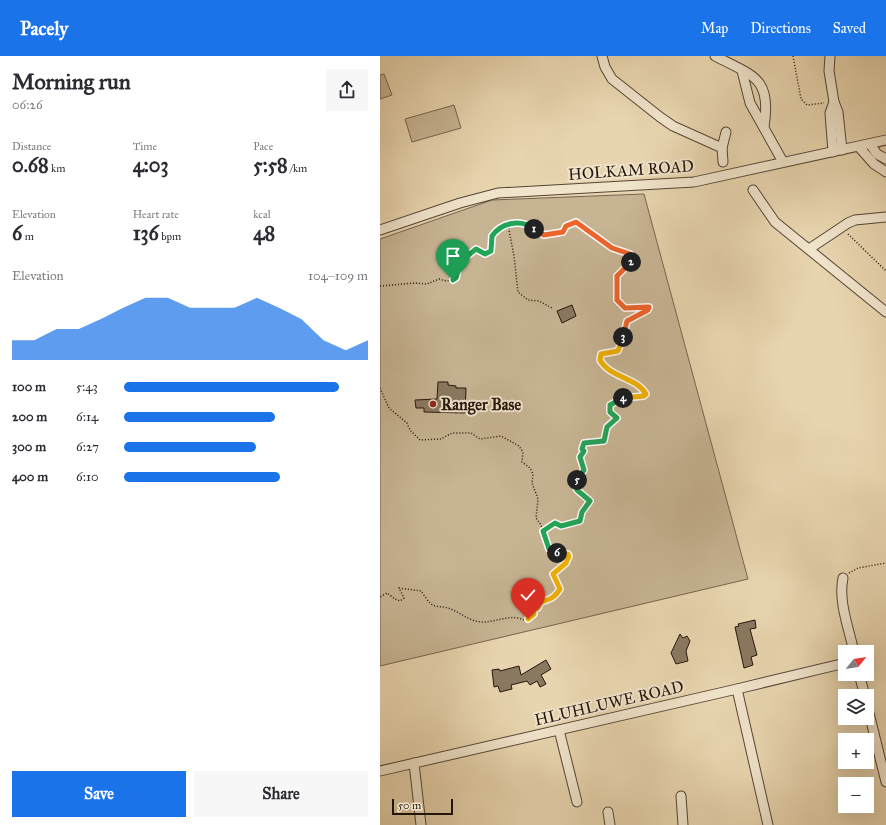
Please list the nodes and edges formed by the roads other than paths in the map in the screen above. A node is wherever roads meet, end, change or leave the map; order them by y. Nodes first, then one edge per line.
1 (602, 56) edge
2 (715, 56) edge
3 (830, 56) edge
4 (742, 71) junction
5 (834, 102) junction
6 (764, 127) junction
7 (726, 132) dead end
8 (886, 140) edge
9 (870, 144) junction
10 (859, 147) junction
11 (722, 148) junction
12 (834, 152) junction
13 (886, 159) edge
14 (723, 162) dead end
15 (783, 162) junction
16 (886, 172) edge
17 (752, 190) dead end
18 (886, 217) edge
19 (380, 230) edge
20 (809, 249) junction
21 (886, 312) edge
22 (843, 578) road end
23 (852, 645) edge
24 (838, 665) edge
25 (737, 689) junction
26 (872, 725) edge
27 (559, 730) junction
28 (414, 764) junction
29 (380, 771) edge
30 (886, 782) edge
31 (681, 796) dead end
32 (576, 802) dead end
33 (608, 812) dead end
34 (421, 825) edge
35 (610, 825) edge
36 (683, 825) edge
37 (768, 825) edge

1 - 11 street
2 - 4 street
3 - 5 street
4 - 6 street
4 - 6 street
5 - 12 street
5 - 12 street
6 - 15 street
7 - 11 street
8 - 9 street, HOLKAM ROAD
9 - 10 street, HOLKAM ROAD
9 - 13 street
10 - 12 street, HOLKAM ROAD
10 - 16 street
11 - 14 street
12 - 15 street, HOLKAM ROAD
15 - 19 street, HOLKAM ROAD
17 - 20 street
18 - 20 street
20 - 21 street
22 - 23 street
24 - 25 street, HLUHLUWE ROAD
25 - 27 street, HLUHLUWE ROAD
25 - 37 street
26 - 30 street
27 - 28 street, HLUHLUWE ROAD
27 - 32 street
28 - 29 street, HLUHLUWE ROAD
28 - 34 street
31 - 36 street
33 - 35 street

